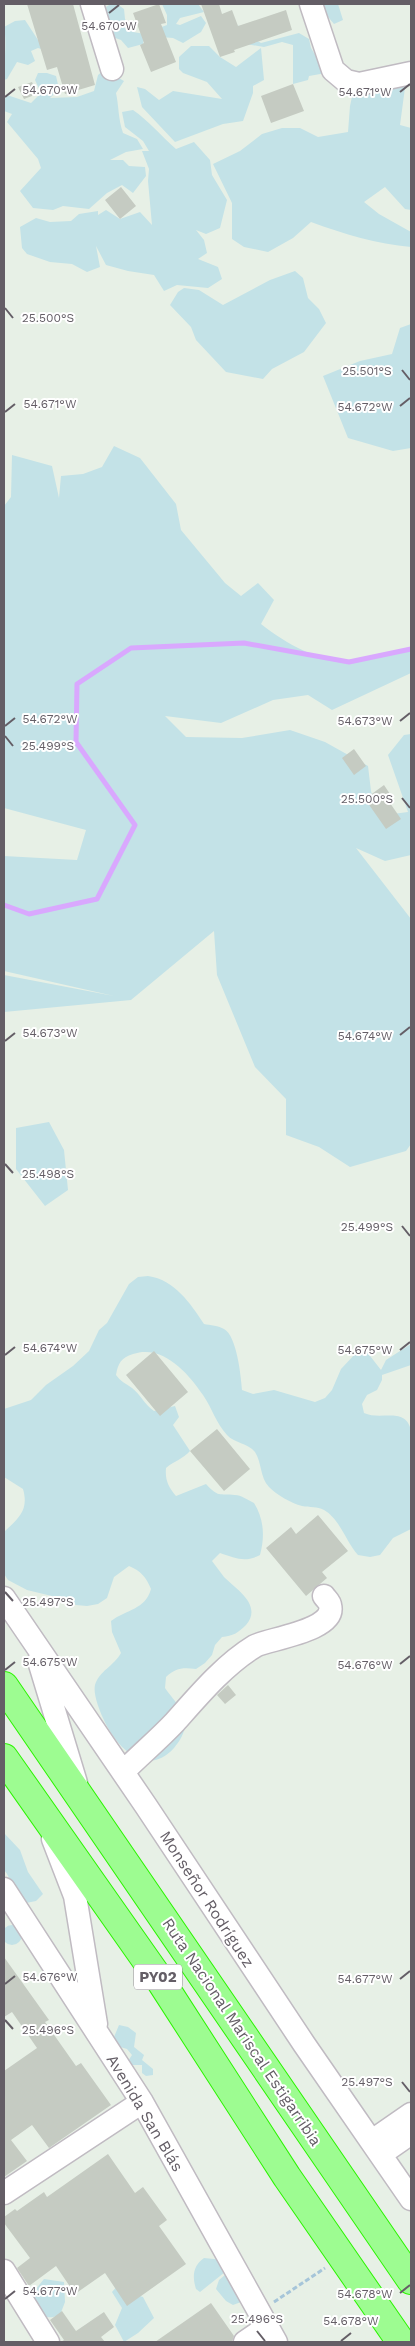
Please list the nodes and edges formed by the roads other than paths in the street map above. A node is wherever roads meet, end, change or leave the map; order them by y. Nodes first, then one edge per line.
1 (92, 4) edge
2 (311, 4) edge
3 (112, 69) dead end
4 (411, 72) edge
5 (324, 1596) dead end
6 (4, 1598) edge
7 (32, 1639) junction
8 (4, 1686) edge
9 (4, 1758) edge
10 (123, 1772) junction
11 (82, 1803) junction
12 (42, 1813) junction
13 (4, 1889) edge
14 (99, 2037) junction
15 (142, 2102) junction
16 (411, 2114) edge
17 (411, 2133) edge
18 (377, 2147) junction
19 (4, 2193) edge
20 (411, 2199) edge
21 (411, 2280) edge
22 (7, 2284) edge
23 (272, 2335) edge
24 (48, 2342) edge
25 (245, 2342) edge
26 (401, 2342) edge

1 - 3 street
2 - 4 street
5 - 10 street
6 - 7 street, Monseñor Rodríguez
7 - 10 street, Monseñor Rodríguez
7 - 11 street
8 - 11 highway, Ruta Nacional Mariscal Estigarribia / PY02
9 - 12 highway, PY02
10 - 18 street, Monseñor Rodríguez
11 - 21 highway, Ruta Nacional Mariscal Estigarribia / PY02
12 - 14 street
12 - 26 highway, PY02
13 - 14 street, Avenida San Blás
14 - 15 street, Avenida San Blás
15 - 19 street
15 - 23 street, Avenida San Blás
16 - 18 street
17 - 18 street
18 - 20 street, Monseñor Rodríguez
22 - 24 street
23 - 25 street

